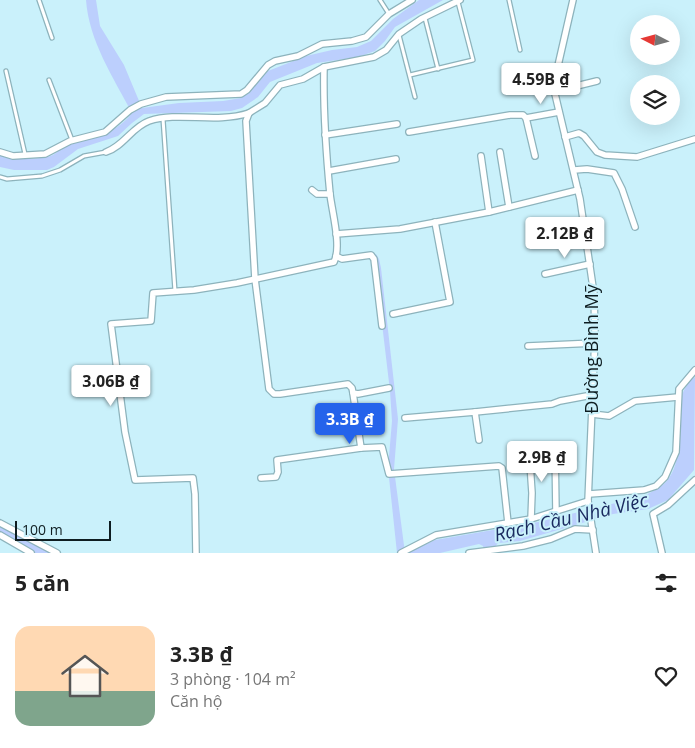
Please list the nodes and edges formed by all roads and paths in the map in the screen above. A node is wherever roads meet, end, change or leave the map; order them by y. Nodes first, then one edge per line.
1 (39, 0) edge
2 (380, 0) edge
3 (412, 0) edge
4 (509, 0) edge
5 (574, 0) edge
6 (459, 1) edge
7 (389, 14) junction
8 (425, 17) junction
9 (399, 34) junction
10 (52, 38) dead end
11 (520, 50) dead end
12 (324, 68) junction
13 (438, 69) junction
14 (6, 72) dead end
15 (410, 75) junction
16 (49, 80) dead end
17 (598, 80) dead end
18 (556, 90) junction
19 (414, 97) dead end
20 (559, 112) junction
21 (249, 113) junction
22 (526, 118) junction
23 (163, 119) junction
24 (398, 124) dead end
25 (409, 132) dead end
26 (325, 135) junction
27 (565, 137) junction
28 (695, 138) edge
29 (72, 140) junction
30 (0, 152) edge
31 (106, 152) joint
32 (500, 152) dead end
33 (25, 155) junction
34 (481, 156) dead end
35 (534, 156) dead end
36 (396, 159) dead end
37 (574, 170) junction
38 (329, 171) junction
39 (0, 177) edge
40 (312, 190) dead end
41 (578, 190) junction
42 (330, 194) junction
43 (508, 207) junction
44 (489, 212) junction
45 (435, 222) junction
46 (634, 228) dead end
47 (336, 234) junction
48 (336, 256) junction
49 (590, 264) junction
50 (545, 274) dead end
51 (255, 279) junction
52 (175, 291) junction
53 (393, 314) dead end
54 (382, 326) dead end
55 (595, 343) junction
56 (528, 346) dead end
57 (695, 370) edge
58 (389, 388) dead end
59 (353, 393) junction
60 (592, 395) junction
61 (678, 397) junction
62 (475, 412) junction
63 (592, 414) junction
64 (405, 418) dead end
65 (479, 440) dead end
66 (555, 447) dead end
67 (361, 448) junction
68 (529, 448) dead end
69 (261, 478) dead end
70 (695, 480) edge
71 (589, 494) junction
72 (589, 503) junction
73 (556, 513) junction
74 (531, 519) junction
75 (0, 523) edge
76 (508, 523) junction
77 (593, 527) junction
78 (0, 535) edge
79 (403, 552) edge
80 (31, 553) edge
81 (57, 553) edge
82 (196, 553) edge
83 (469, 553) edge
84 (596, 553) edge
85 (662, 553) edge

1 - 10 lane
2 - 7 lane
3 - 7 street
4 - 11 lane
5 - 18 street, Đường Bình Mỹ
6 - 8 street
6 - 13 lane
7 - 29 street
8 - 9 street
8 - 13 lane
9 - 12 street
9 - 15 lane
12 - 21 street
12 - 26 street
13 - 15 lane
14 - 33 lane
15 - 19 lane
16 - 29 lane
17 - 18 street
18 - 20 street, Đường Bình Mỹ
20 - 22 street
20 - 27 street, Đường Bình Mỹ
21 - 23 street
21 - 51 street
22 - 25 street
22 - 35 street
23 - 31 street
23 - 52 lane
24 - 26 street
26 - 38 street
27 - 28 street
27 - 37 street, Đường Bình Mỹ
29 - 33 street
30 - 33 street
31 - 39 lane
32 - 43 street
34 - 44 street
36 - 38 street
37 - 41 street, Đường Bình Mỹ
37 - 46 street
38 - 42 street
40 - 42 street
41 - 43 street
41 - 49 street, Đường Bình Mỹ
42 - 47 street
43 - 44 street
44 - 45 street
45 - 47 street
45 - 53 street
47 - 48 street
48 - 51 street
48 - 54 street
49 - 50 street
49 - 55 street, Đường Bình Mỹ
51 - 52 street
51 - 59 street
52 - 82 street
55 - 56 street
55 - 60 street, Đường Bình Mỹ
57 - 61 street
58 - 59 street
59 - 67 street
60 - 62 street
60 - 63 street, Đường Bình Mỹ
61 - 63 street
61 - 71 street
62 - 64 street
62 - 65 street
63 - 71 street, Đường Bình Mỹ
66 - 73 street
67 - 69 street
67 - 76 street
68 - 74 street
70 - 85 street
71 - 72 street, Đường Bình Mỹ
72 - 73 street
72 - 77 street, Đường Bình Mỹ
73 - 74 street
74 - 76 street
75 - 81 street
76 - 79 street
77 - 83 street
77 - 84 street, Đường Bình Mỹ
78 - 80 street

